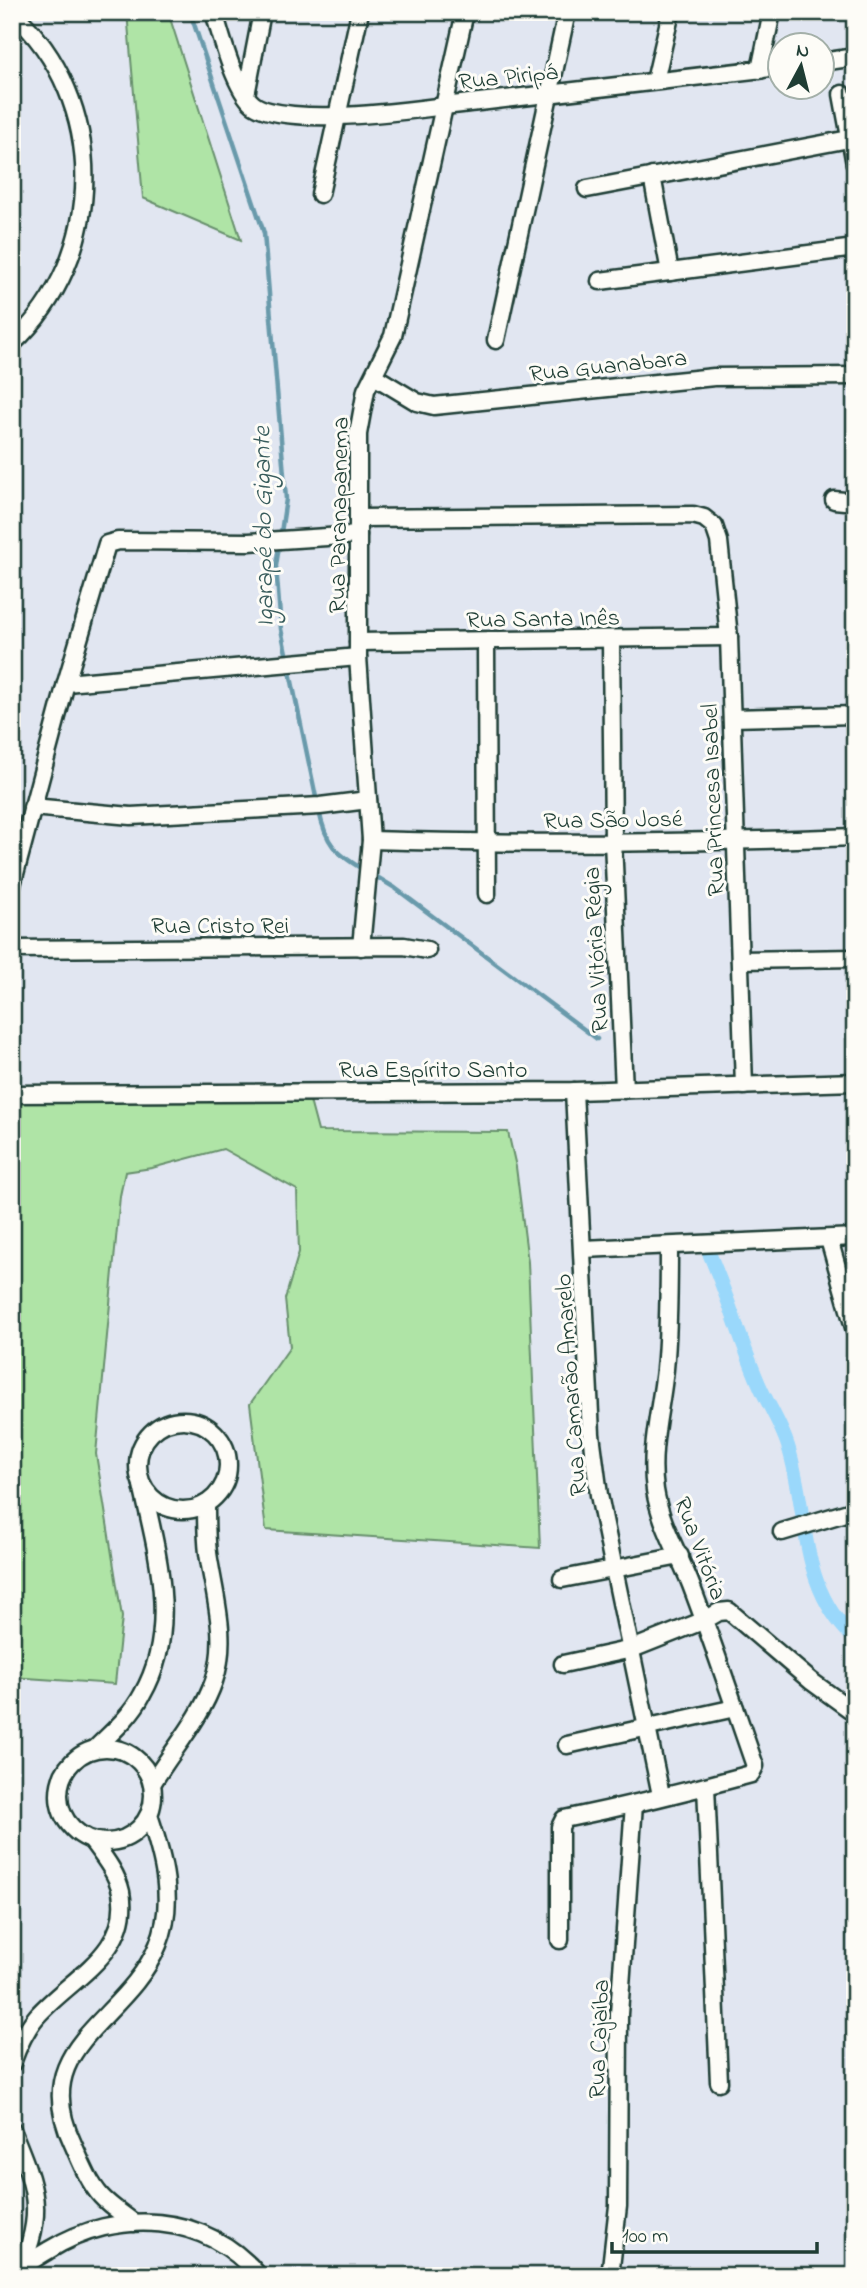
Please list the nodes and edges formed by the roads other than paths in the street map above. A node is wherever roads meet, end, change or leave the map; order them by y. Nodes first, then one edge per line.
1 (12, 12) edge
2 (214, 12) edge
3 (262, 12) edge
4 (360, 12) edge
5 (465, 12) edge
6 (567, 12) edge
7 (671, 12) edge
8 (772, 12) edge
9 (855, 57) edge
10 (836, 60) edge
11 (766, 69) edge
12 (760, 70) junction
13 (655, 81) junction
14 (549, 94) junction
15 (842, 94) dead end
16 (246, 95) junction
17 (446, 105) junction
18 (337, 116) junction
19 (849, 139) junction
20 (855, 164) edge
21 (652, 176) junction
22 (587, 189) dead end
23 (320, 194) dead end
24 (855, 248) edge
25 (670, 272) junction
26 (600, 281) dead end
27 (496, 340) dead end
28 (12, 344) edge
29 (374, 376) junction
30 (855, 376) edge
31 (834, 500) dead end
32 (855, 502) edge
33 (359, 518) junction
34 (358, 535) junction
35 (729, 637) junction
36 (611, 640) junction
37 (486, 642) junction
38 (358, 649) junction
39 (66, 683) junction
40 (855, 715) edge
41 (732, 718) junction
42 (368, 800) junction
43 (32, 807) junction
44 (855, 837) edge
45 (372, 840) junction
46 (613, 841) junction
47 (737, 841) junction
48 (488, 844) junction
49 (12, 885) edge
50 (487, 894) dead end
51 (361, 947) junction
52 (12, 949) edge
53 (427, 950) dead end
54 (855, 958) edge
55 (740, 960) junction
56 (855, 1082) edge
57 (744, 1086) junction
58 (624, 1090) junction
59 (574, 1091) junction
60 (12, 1094) edge
61 (855, 1237) edge
62 (829, 1239) junction
63 (669, 1246) junction
64 (583, 1249) junction
65 (855, 1331) edge
66 (142, 1485) junction
67 (206, 1504) junction
68 (853, 1516) edge
69 (782, 1532) dead end
70 (680, 1556) junction
71 (614, 1569) junction
72 (562, 1579) dead end
73 (705, 1620) junction
74 (632, 1649) junction
75 (563, 1664) dead end
76 (735, 1708) junction
77 (855, 1713) edge
78 (647, 1727) junction
79 (567, 1745) dead end
80 (96, 1748) junction
81 (152, 1784) junction
82 (706, 1786) junction
83 (661, 1796) junction
84 (634, 1804) junction
85 (149, 1815) junction
86 (92, 1840) junction
87 (560, 1940) dead end
88 (12, 2063) edge
89 (719, 2082) dead end
90 (12, 2130) edge
91 (134, 2223) junction
92 (16, 2273) edge
93 (259, 2276) edge
94 (610, 2276) edge

1 - 28 street
2 - 16 street
3 - 16 street
4 - 18 street
5 - 17 street, Rua Paranapanema
6 - 14 street
7 - 13 street
8 - 12 street
9 - 10 street
11 - 12 street, Rua Piripá
12 - 13 street, Rua Piripá
13 - 14 street, Rua Piripá
14 - 17 street, Rua Piripá
14 - 27 street
15 - 19 street
16 - 18 street, Rua Piripá
17 - 18 street, Rua Piripá
17 - 29 street, Rua Paranapanema
18 - 23 street
19 - 20 street
19 - 21 street
21 - 22 street
21 - 25 street
24 - 25 street
25 - 26 street
29 - 30 street, Rua Guanabara
29 - 33 street, Rua Paranapanema
31 - 32 street
33 - 34 street, Rua Paranapanema
33 - 35 street, Rua Princesa Isabel
34 - 38 street, Rua Paranapanema
34 - 39 street
35 - 36 street, Rua Santa Inês
35 - 41 street, Rua Princesa Isabel
36 - 37 street, Rua Santa Inês
36 - 46 street, Rua Vitória Régia
37 - 38 street, Rua Santa Inês
37 - 48 street
38 - 39 street, Rua Santa Inês
38 - 42 street, Rua Paranapanema
39 - 43 street
40 - 41 street
41 - 47 street, Rua Princesa Isabel
42 - 43 street
42 - 45 street, Rua Paranapanema
43 - 49 street
44 - 47 street, Rua São José
45 - 48 street, Rua São José
45 - 51 street, Rua Paranapanema
46 - 47 street, Rua São José
46 - 48 street, Rua São José
46 - 58 street, Rua Vitória Régia
47 - 55 street, Rua Princesa Isabel
48 - 50 street
51 - 52 street, Rua Cristo Rei
51 - 53 street, Rua Cristo Rei
54 - 55 street
55 - 57 street, Rua Princesa Isabel
56 - 57 street, Rua Espírito Santo
57 - 58 street, Rua Espírito Santo
58 - 59 street, Rua Espírito Santo
59 - 60 street, Rua Espírito Santo
59 - 64 street, Rua Camarão Amarelo
61 - 62 street
62 - 63 street
62 - 65 street
63 - 64 street
63 - 70 street, Rua Vitória
64 - 71 street, Rua Camarão Amarelo
66 - 67 street
66 - 67 street
66 - 80 street
67 - 81 street
68 - 69 street
70 - 71 street
70 - 73 street, Rua Vitória
71 - 72 street
71 - 74 street, Rua Camarão Amarelo
73 - 74 street
73 - 76 street, Rua Vitória
73 - 77 street
74 - 75 street
74 - 78 street, Rua Camarão Amarelo
76 - 78 street
76 - 82 street, Rua Vitória
78 - 79 street
78 - 83 street, Rua Camarão Amarelo
80 - 81 street
80 - 86 street
81 - 85 street
82 - 83 street
82 - 89 street
83 - 84 street
84 - 87 street
84 - 94 street, Rua Cajaíba
85 - 86 street
85 - 91 street
86 - 88 street
90 - 92 street
91 - 92 street
91 - 93 street

